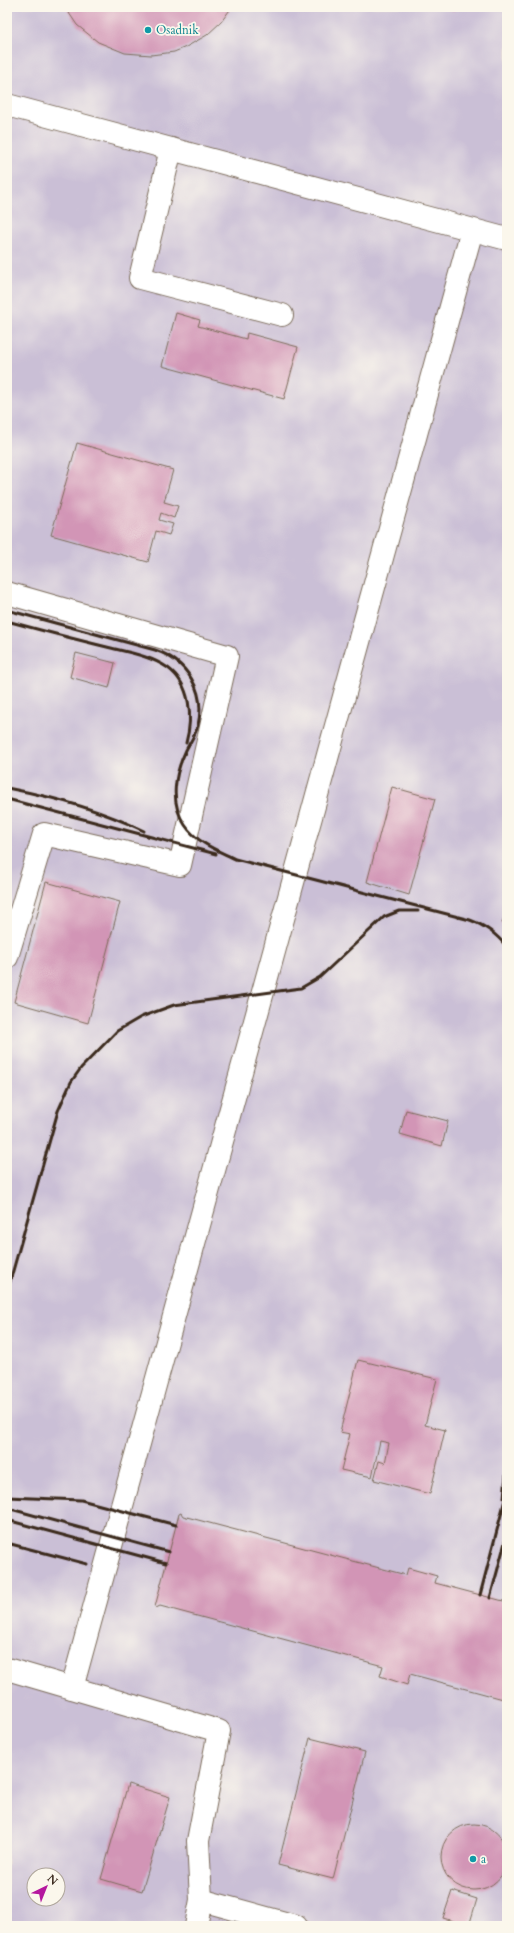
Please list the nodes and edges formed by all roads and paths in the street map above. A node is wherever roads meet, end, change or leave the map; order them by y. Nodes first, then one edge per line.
1 (7, 105) edge
2 (171, 149) junction
3 (472, 230) junction
4 (507, 240) edge
5 (282, 314) dead end
6 (7, 594) edge
7 (7, 957) edge
8 (7, 1669) edge
9 (72, 1688) junction
10 (201, 1900) junction
11 (196, 1926) edge
12 (296, 1926) edge

1 - 2 lane
2 - 3 lane
2 - 5 lane
3 - 4 lane
3 - 9 lane
6 - 7 lane
8 - 9 lane
9 - 10 lane
10 - 11 lane
10 - 12 lane

